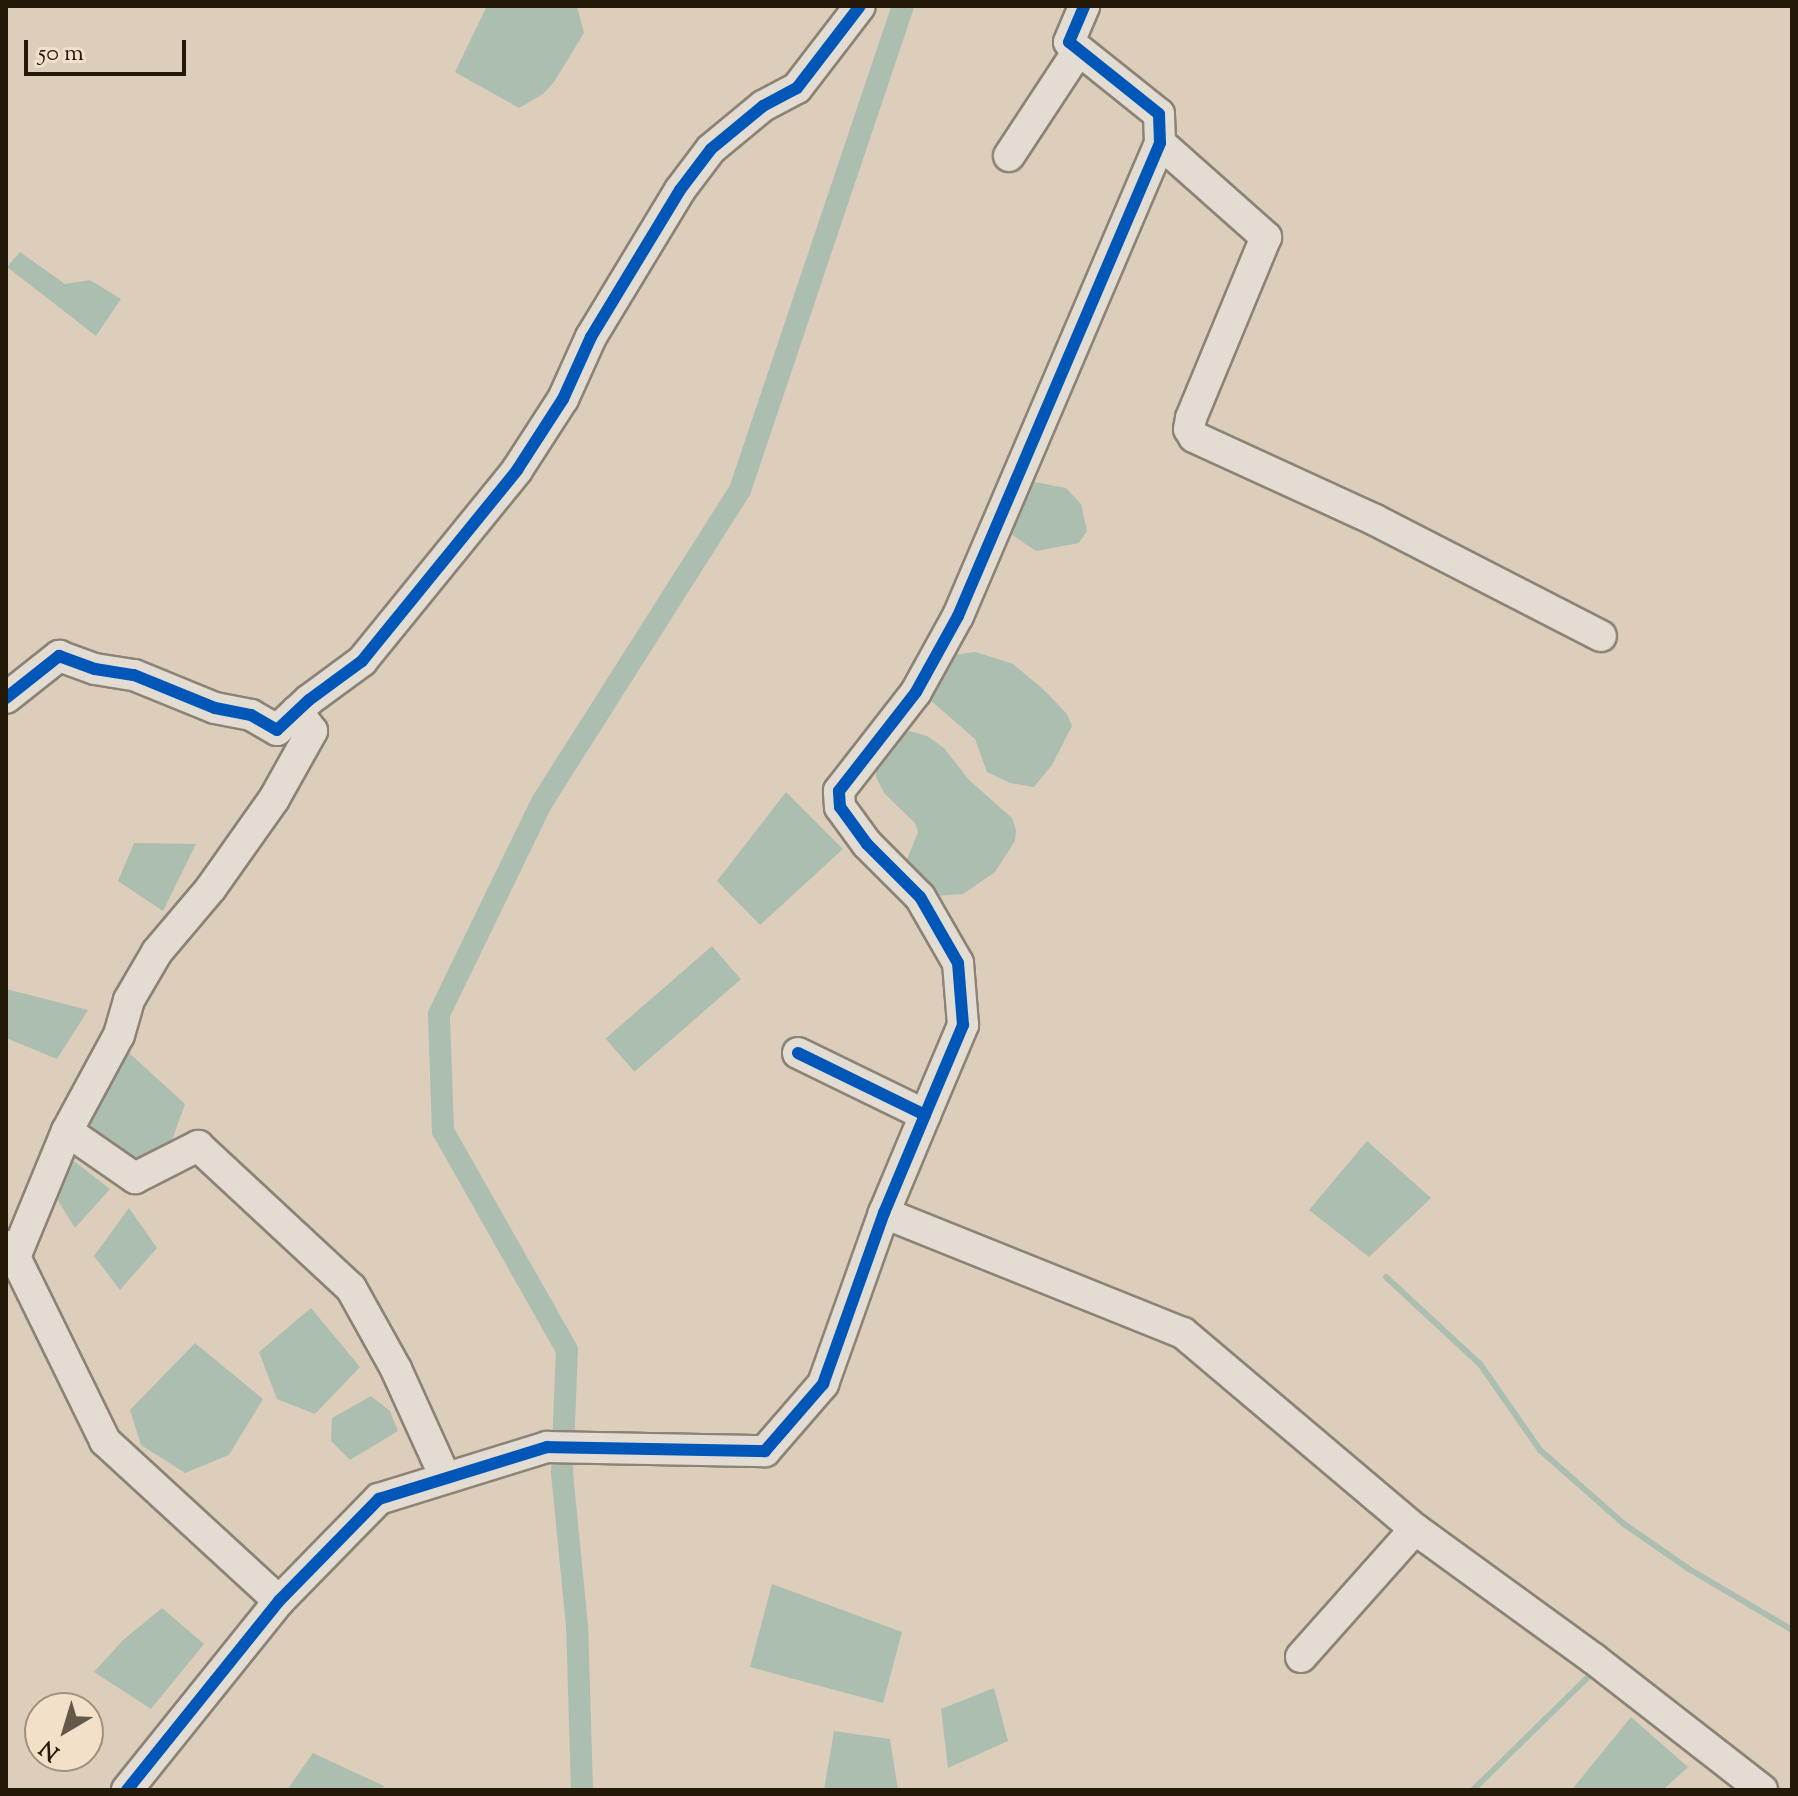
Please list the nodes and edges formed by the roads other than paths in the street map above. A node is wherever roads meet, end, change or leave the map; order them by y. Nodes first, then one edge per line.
1 (860, 6) edge
2 (1084, 6) edge
3 (1078, 51) junction
4 (1160, 143) junction
5 (1009, 156) dead end
6 (1601, 636) dead end
7 (6, 698) edge
8 (297, 711) junction
9 (798, 1053) dead end
10 (925, 1115) junction
11 (67, 1131) junction
12 (884, 1213) junction
13 (10, 1252) edge
14 (445, 1477) junction
15 (1415, 1529) junction
16 (279, 1601) junction
17 (1301, 1657) dead end
18 (127, 1790) edge
19 (1762, 1790) edge

1 - 8 street
2 - 3 street
3 - 4 street
3 - 5 street
4 - 6 street
4 - 10 street
7 - 8 street
8 - 11 street
9 - 10 street
10 - 12 street
11 - 13 street
11 - 14 street
12 - 14 street
12 - 15 street
13 - 16 street
14 - 16 street
15 - 17 street
15 - 19 street
16 - 18 street

